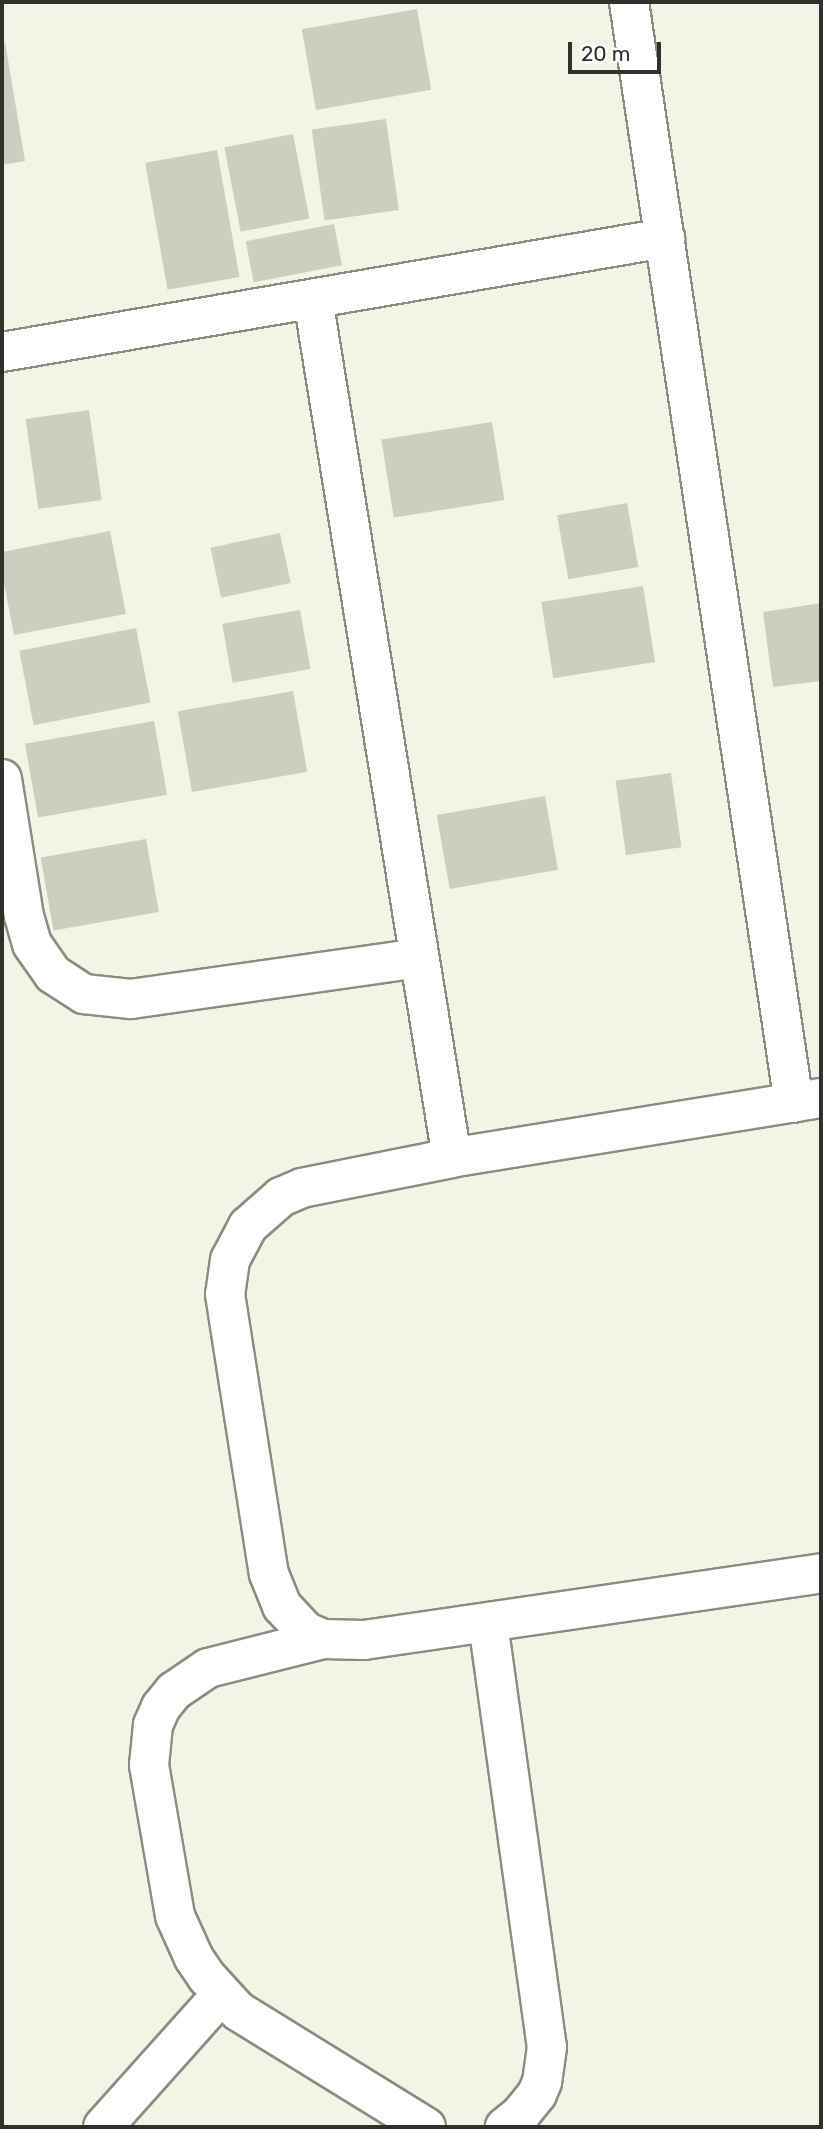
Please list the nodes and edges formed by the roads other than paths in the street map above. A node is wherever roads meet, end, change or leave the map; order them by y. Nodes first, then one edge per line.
1 (629, 2) edge
2 (665, 238) junction
3 (313, 299) junction
4 (2, 352) edge
5 (2, 779) edge
6 (418, 958) junction
7 (808, 1100) edge
8 (452, 1158) junction
9 (821, 1573) edge
10 (488, 1623) junction
11 (323, 1639) junction
12 (221, 1995) junction
13 (103, 2127) edge
14 (426, 2127) edge
15 (505, 2127) edge

1 - 2 street
2 - 3 street
2 - 7 street
3 - 4 street
3 - 6 street
5 - 6 street
6 - 8 street
7 - 8 street
8 - 11 street
9 - 10 street
10 - 11 street
10 - 15 street
11 - 12 street
12 - 13 street
12 - 14 street

